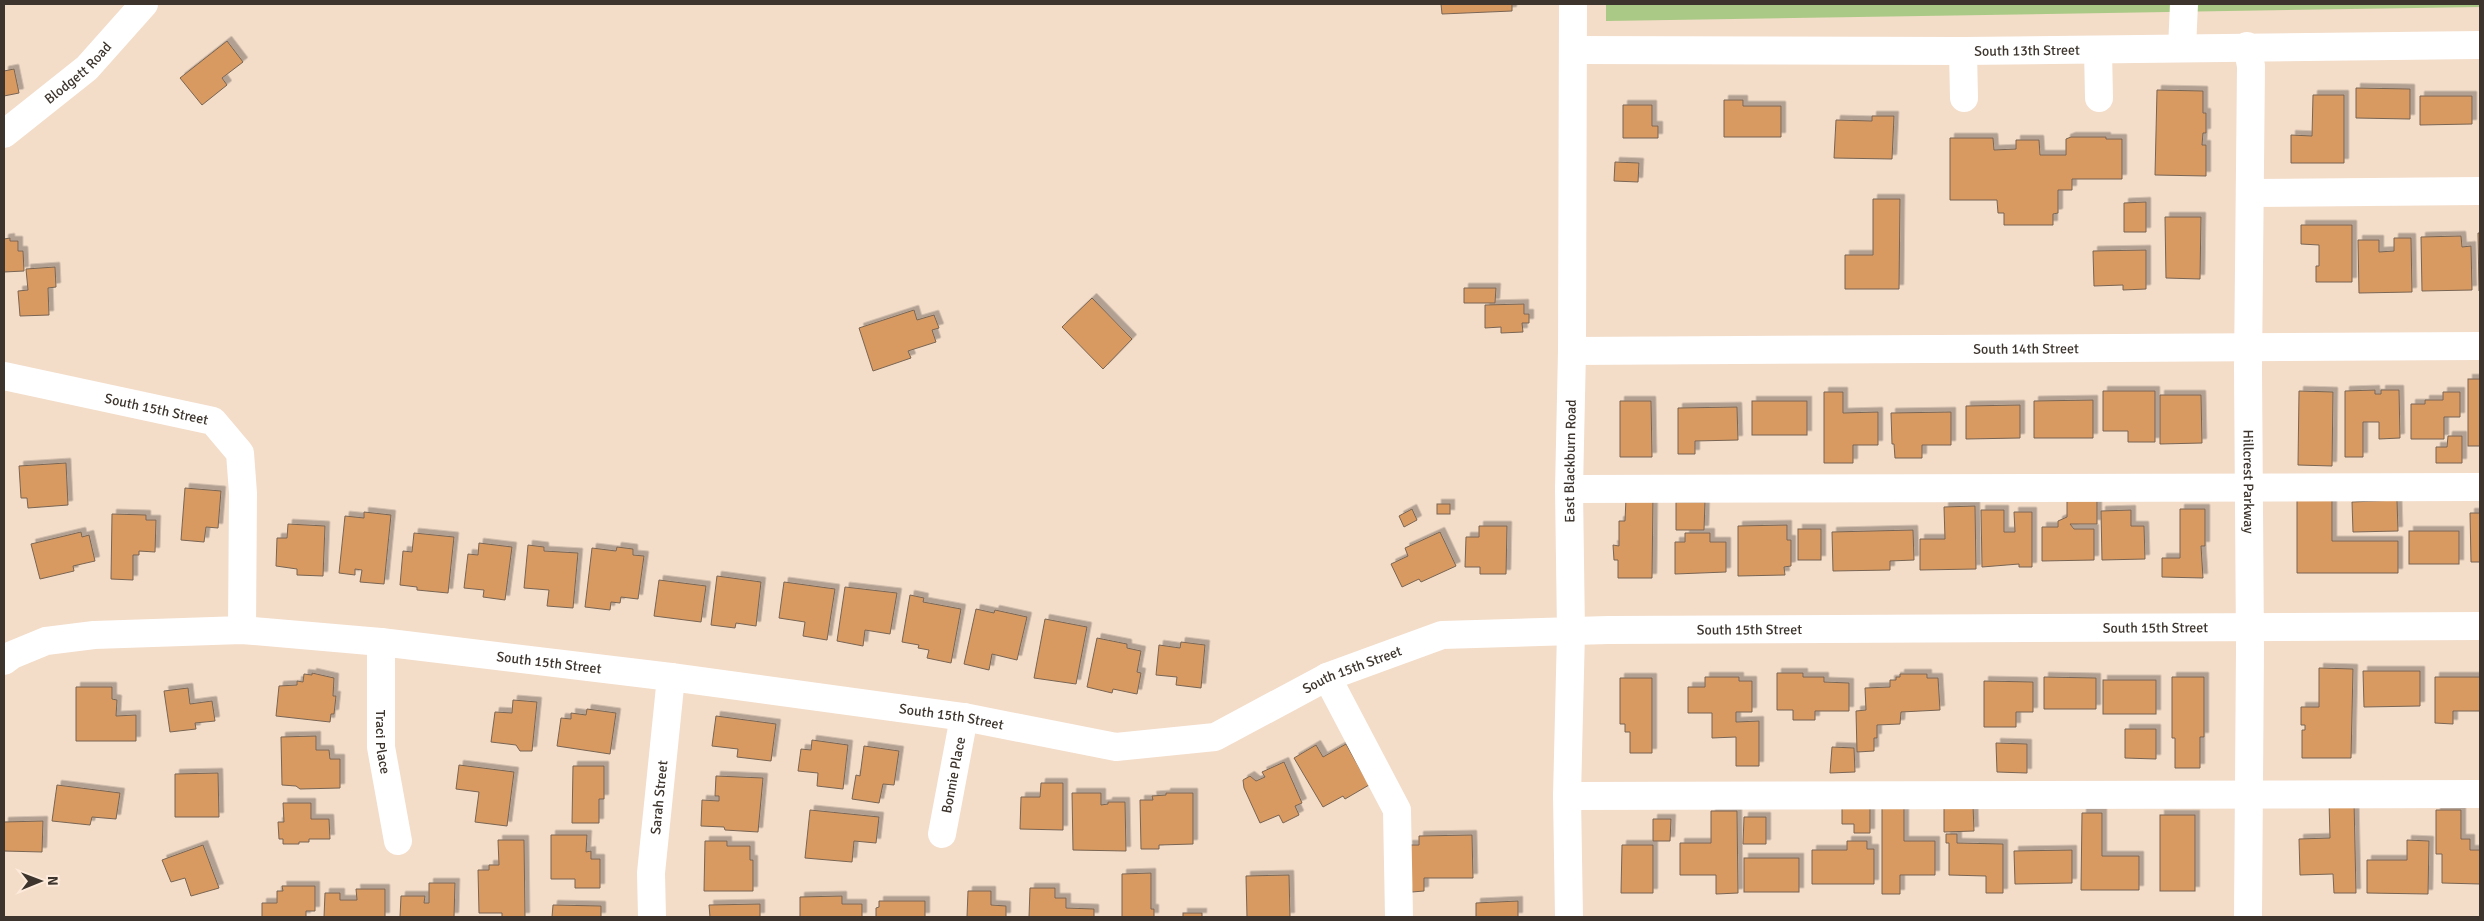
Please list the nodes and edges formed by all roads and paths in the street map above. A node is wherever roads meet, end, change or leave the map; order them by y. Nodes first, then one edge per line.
1 (144, 4) edge
2 (1573, 4) edge
3 (2184, 4) edge
4 (2480, 45) edge
5 (2247, 46) junction
6 (2182, 48) junction
7 (1573, 50) junction
8 (1962, 50) junction
9 (2098, 50) junction
10 (1964, 98) dead end
11 (2099, 98) dead end
12 (4, 134) edge
13 (2480, 191) edge
14 (2250, 193) junction
15 (2480, 346) edge
16 (2249, 348) junction
17 (1572, 351) junction
18 (4, 376) edge
19 (2248, 487) junction
20 (2480, 487) edge
21 (1569, 489) junction
22 (2250, 626) junction
23 (2480, 626) edge
24 (242, 630) junction
25 (1571, 632) junction
26 (381, 642) junction
27 (6, 656) edge
28 (671, 677) junction
29 (1327, 677) junction
30 (964, 717) junction
31 (2249, 794) junction
32 (2480, 794) edge
33 (1567, 796) junction
34 (942, 834) dead end
35 (398, 841) dead end
36 (652, 917) edge
37 (1399, 917) edge
38 (1569, 917) edge
39 (2248, 917) edge

1 - 12 street, Blodgett Road
2 - 7 street, East Blackburn Road
3 - 6 street
4 - 5 street, South 13th Street
5 - 6 street, South 13th Street
5 - 14 street, Hillcrest Parkway
6 - 9 street, South 13th Street
7 - 8 street, South 13th Street
7 - 17 street, East Blackburn Road
8 - 9 street, South 13th Street
8 - 10 street
9 - 11 street
13 - 14 street
14 - 16 street, Hillcrest Parkway
15 - 16 street, South 14th Street
16 - 17 street, South 14th Street
16 - 19 street, Hillcrest Parkway
17 - 21 street, East Blackburn Road
18 - 24 street, South 15th Street
19 - 20 street
19 - 21 street
19 - 22 street, Hillcrest Parkway
21 - 25 street, East Blackburn Road
22 - 23 street, South 15th Street
22 - 25 street, South 15th Street
22 - 31 street, Hillcrest Parkway
24 - 26 street, South 15th Street
24 - 27 street, South 15th Street
25 - 29 street, South 15th Street
25 - 33 street, East Blackburn Road
26 - 28 street, South 15th Street
26 - 35 street, Traci Place
28 - 30 street, South 15th Street
28 - 36 street, Sarah Street
29 - 30 street, South 15th Street
29 - 37 street
30 - 34 street, Bonnie Place
31 - 32 street
31 - 33 street
31 - 39 street, Hillcrest Parkway
33 - 38 street, East Blackburn Road

